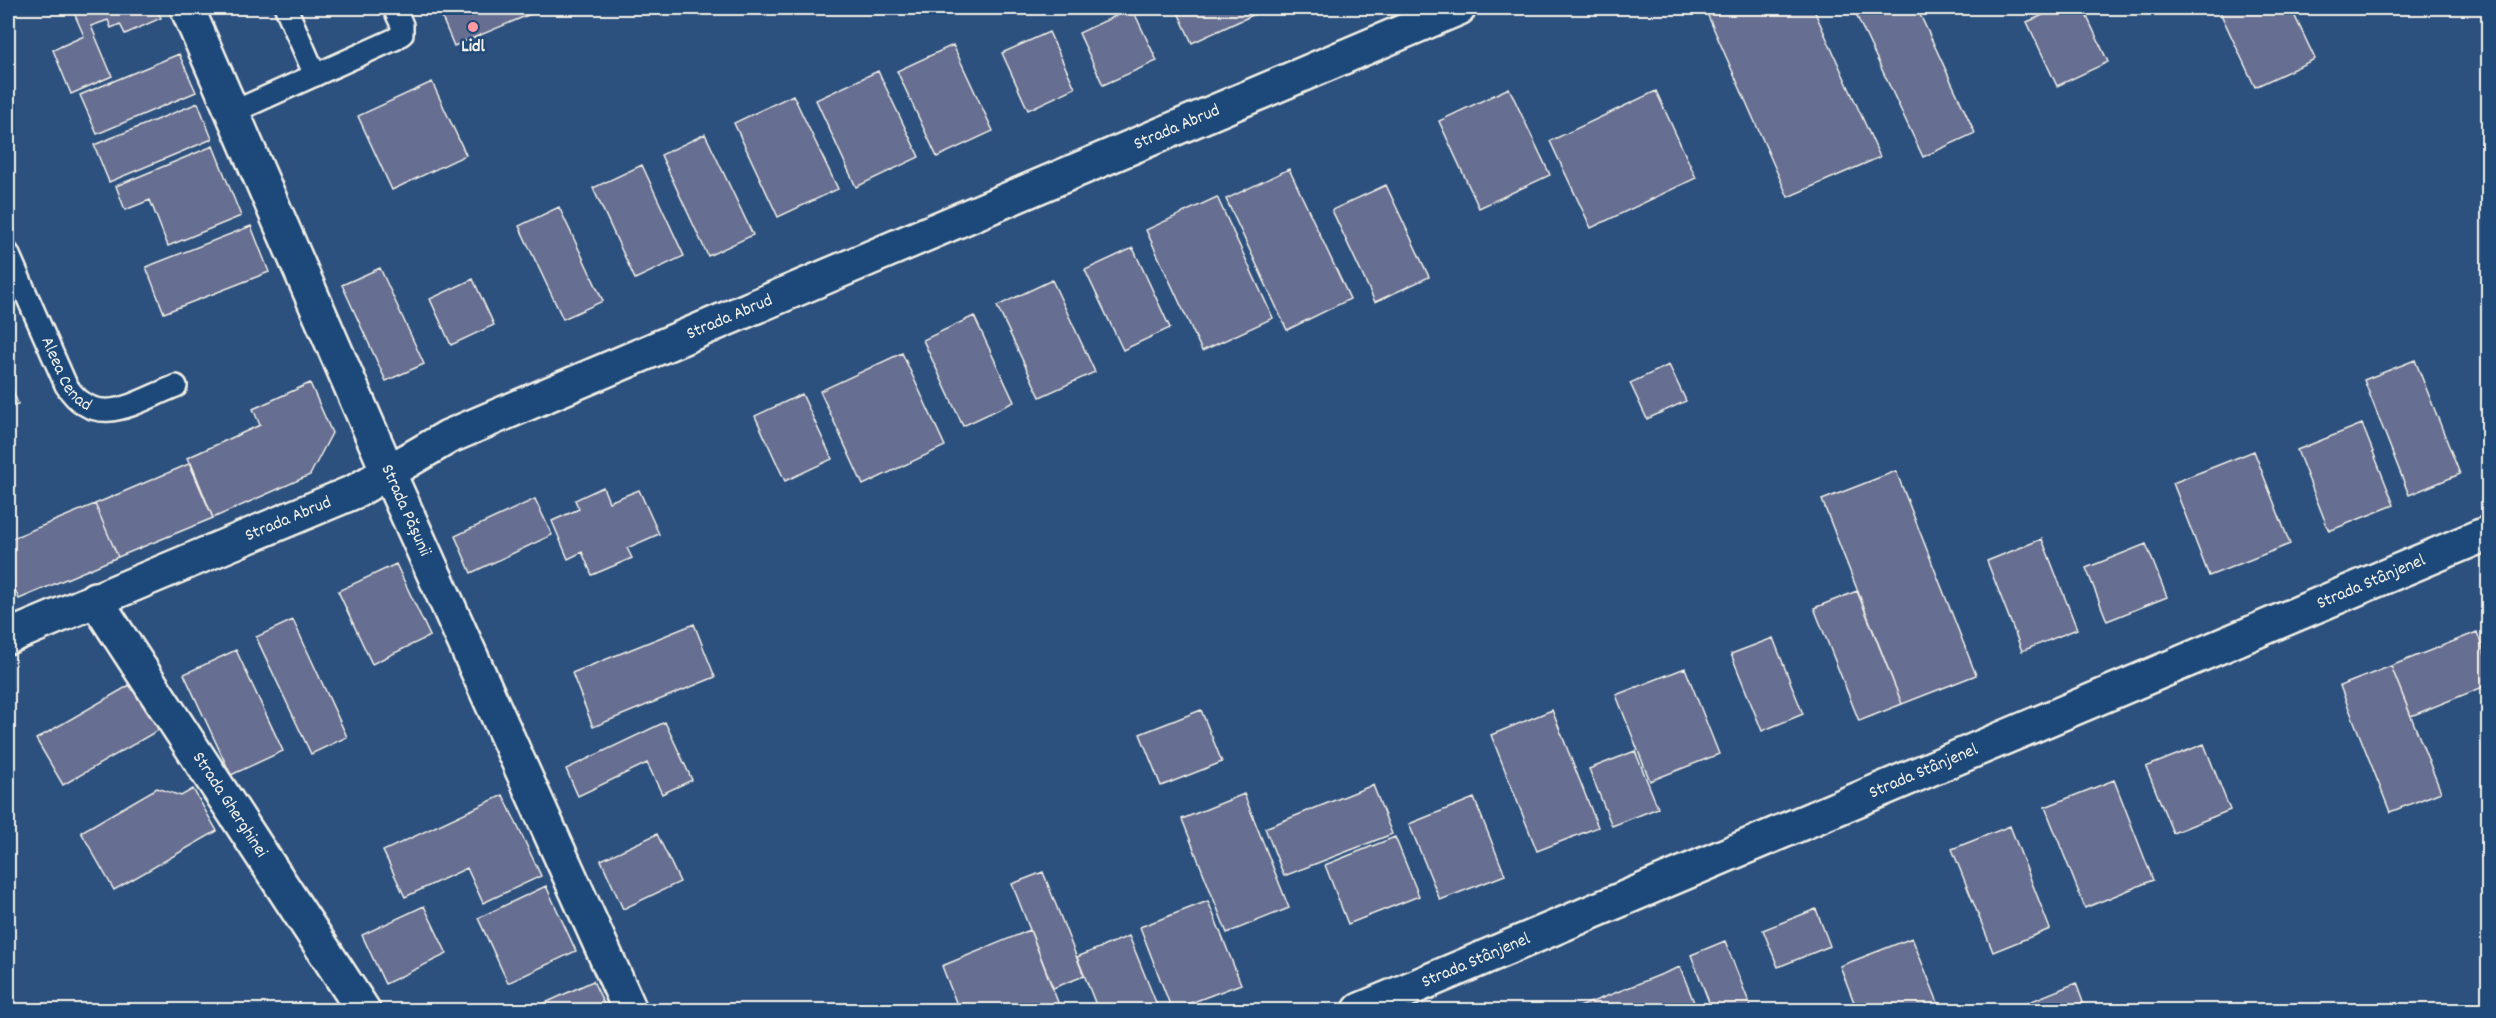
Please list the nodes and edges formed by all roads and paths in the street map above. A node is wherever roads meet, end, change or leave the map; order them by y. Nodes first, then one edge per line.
1 (187, 8) edge
2 (286, 8) edge
3 (394, 8) edge
4 (1459, 8) edge
5 (315, 75) junction
6 (233, 112) junction
7 (8, 252) edge
8 (176, 386) dead end
9 (389, 474) junction
10 (2488, 533) edge
11 (94, 599) junction
12 (8, 637) edge
13 (363, 1011) edge
14 (630, 1011) edge
15 (1360, 1011) edge

1 - 6 street, Strada Pășunii
2 - 5 lane
3 - 5 lane
4 - 9 street, Strada Abrud
5 - 6 lane
6 - 9 street, Strada Pășunii
7 - 8 lane, Aleea Cenad
9 - 11 street, Strada Abrud
9 - 14 street, Strada Pășunii
10 - 15 street, Strada Stânjenel
11 - 12 street, Strada Abrud
11 - 13 street, Strada Gherghinei

